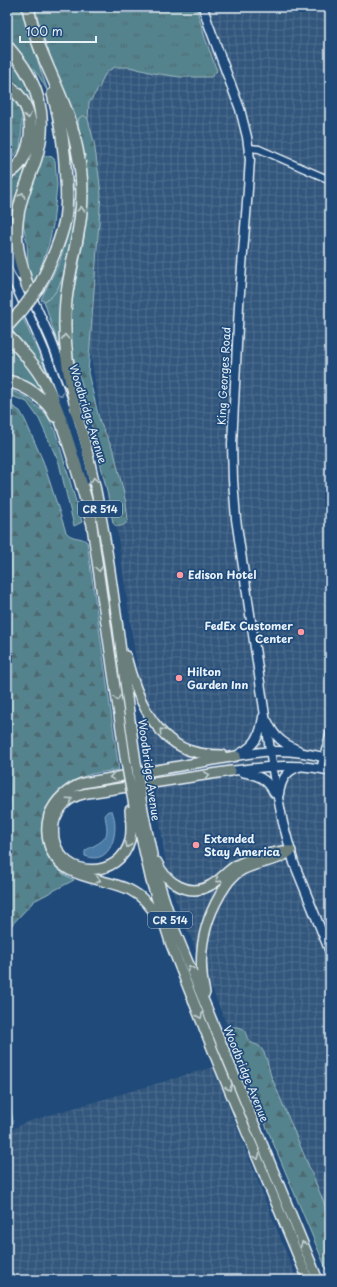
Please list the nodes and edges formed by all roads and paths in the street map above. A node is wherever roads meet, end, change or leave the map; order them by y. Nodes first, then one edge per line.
1 (28, 7) edge
2 (203, 7) edge
3 (7, 46) edge
4 (7, 85) edge
5 (249, 148) junction
6 (7, 174) edge
7 (330, 180) edge
8 (7, 250) edge
9 (51, 261) junction
10 (7, 268) edge
11 (33, 288) junction
12 (7, 326) edge
13 (8, 336) edge
14 (7, 381) edge
15 (78, 417) junction
16 (72, 453) junction
17 (91, 519) junction
18 (114, 602) junction
19 (263, 702) junction
20 (264, 714) junction
21 (330, 732) edge
22 (270, 751) junction
23 (312, 755) junction
24 (236, 756) junction
25 (327, 758) edge
26 (272, 766) junction
27 (304, 766) junction
28 (320, 769) junction
29 (330, 771) edge
30 (231, 772) junction
31 (278, 803) junction
32 (136, 806) junction
33 (291, 852) junction
34 (330, 952) edge
35 (180, 967) junction
36 (215, 1030) junction
37 (308, 1280) edge
38 (318, 1280) edge

1 - 9 highway
15 -> 1 highway
2 - 5 street, King Georges Road
3 - 9 highway
11 -> 3 highway
4 -> 6 highway
5 - 7 street
5 - 19 street, King Georges Road
8 - 11 street, Woodbridge Avenue / CR 514
9 - 11 highway
10 -> 17 street, Woodbridge Avenue / CR 514
11 - 12 highway, bridge
11 - 15 street, Woodbridge Avenue / CR 514
13 - 16 highway
14 - 16 highway
18 -> 15 main road, Woodbridge Avenue / CR 514
16 - 17 highway
17 -> 32 main road, Woodbridge Avenue / CR 514, bridge
24 -> 18 main road
18 - 32 main road, Woodbridge Avenue / CR 514, bridge
19 - 20 street, King Georges Road
19 - 24 street
20 - 22 street, King Georges Road
20 - 23 street
21 - 25 street
22 - 23 street
22 - 24 street
22 - 26 street, King Georges Road
23 - 25 street
24 -> 35 main road
25 - 28 street
26 - 27 street
26 - 30 street
26 - 31 street, King Georges Road
27 - 28 street
27 - 31 street
28 - 29 street
30 - 31 street
32 -> 30 main road
31 - 33 street
33 -> 32 main road
32 - 35 main road, Woodbridge Avenue / CR 514
36 -> 32 main road, Woodbridge Avenue / CR 514
33 - 34 street
33 - 36 main road
35 -> 37 main road, Woodbridge Avenue / CR 514
38 -> 36 main road, Woodbridge Avenue / CR 514

